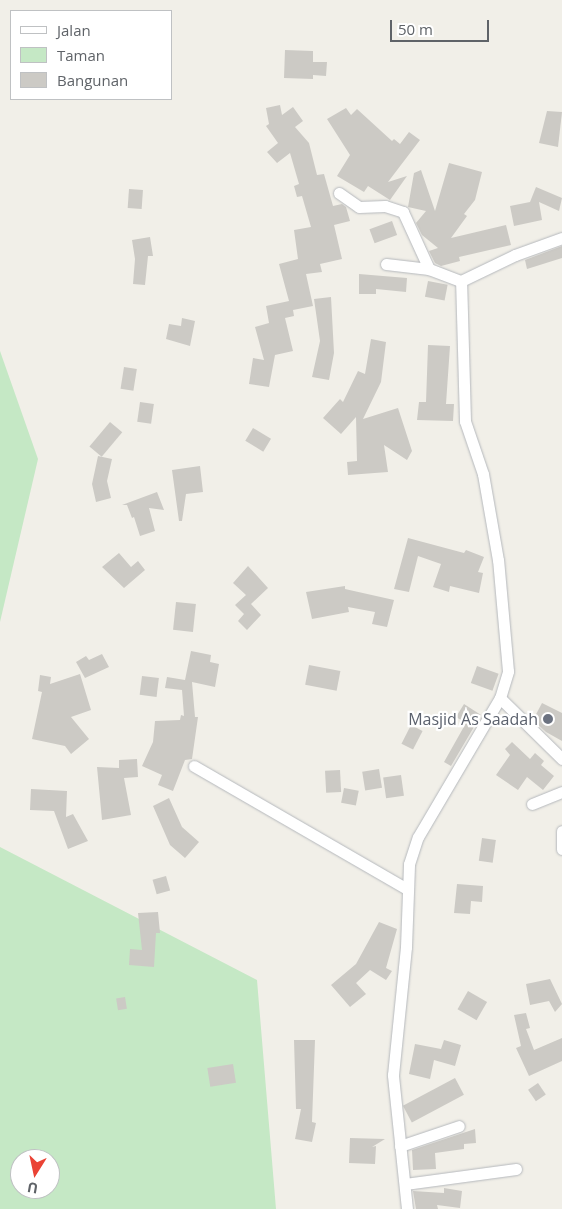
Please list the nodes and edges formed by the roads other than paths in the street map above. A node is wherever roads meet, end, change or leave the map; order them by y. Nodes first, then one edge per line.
1 (340, 193) dead end
2 (562, 238) edge
3 (386, 264) dead end
4 (429, 269) junction
5 (461, 281) junction
6 (500, 698) junction
7 (562, 759) edge
8 (194, 766) dead end
9 (562, 792) edge
10 (532, 804) dead end
11 (562, 831) edge
12 (562, 849) edge
13 (407, 889) junction
14 (459, 1126) dead end
15 (400, 1146) junction
16 (516, 1169) dead end
17 (405, 1184) junction
18 (407, 1209) edge

1 - 4 street
2 - 5 street
3 - 4 street
4 - 5 street
5 - 6 street
6 - 7 street
6 - 13 street
8 - 13 street
9 - 10 street
11 - 12 street
13 - 15 street
14 - 15 street
15 - 17 street
16 - 17 street
17 - 18 street

